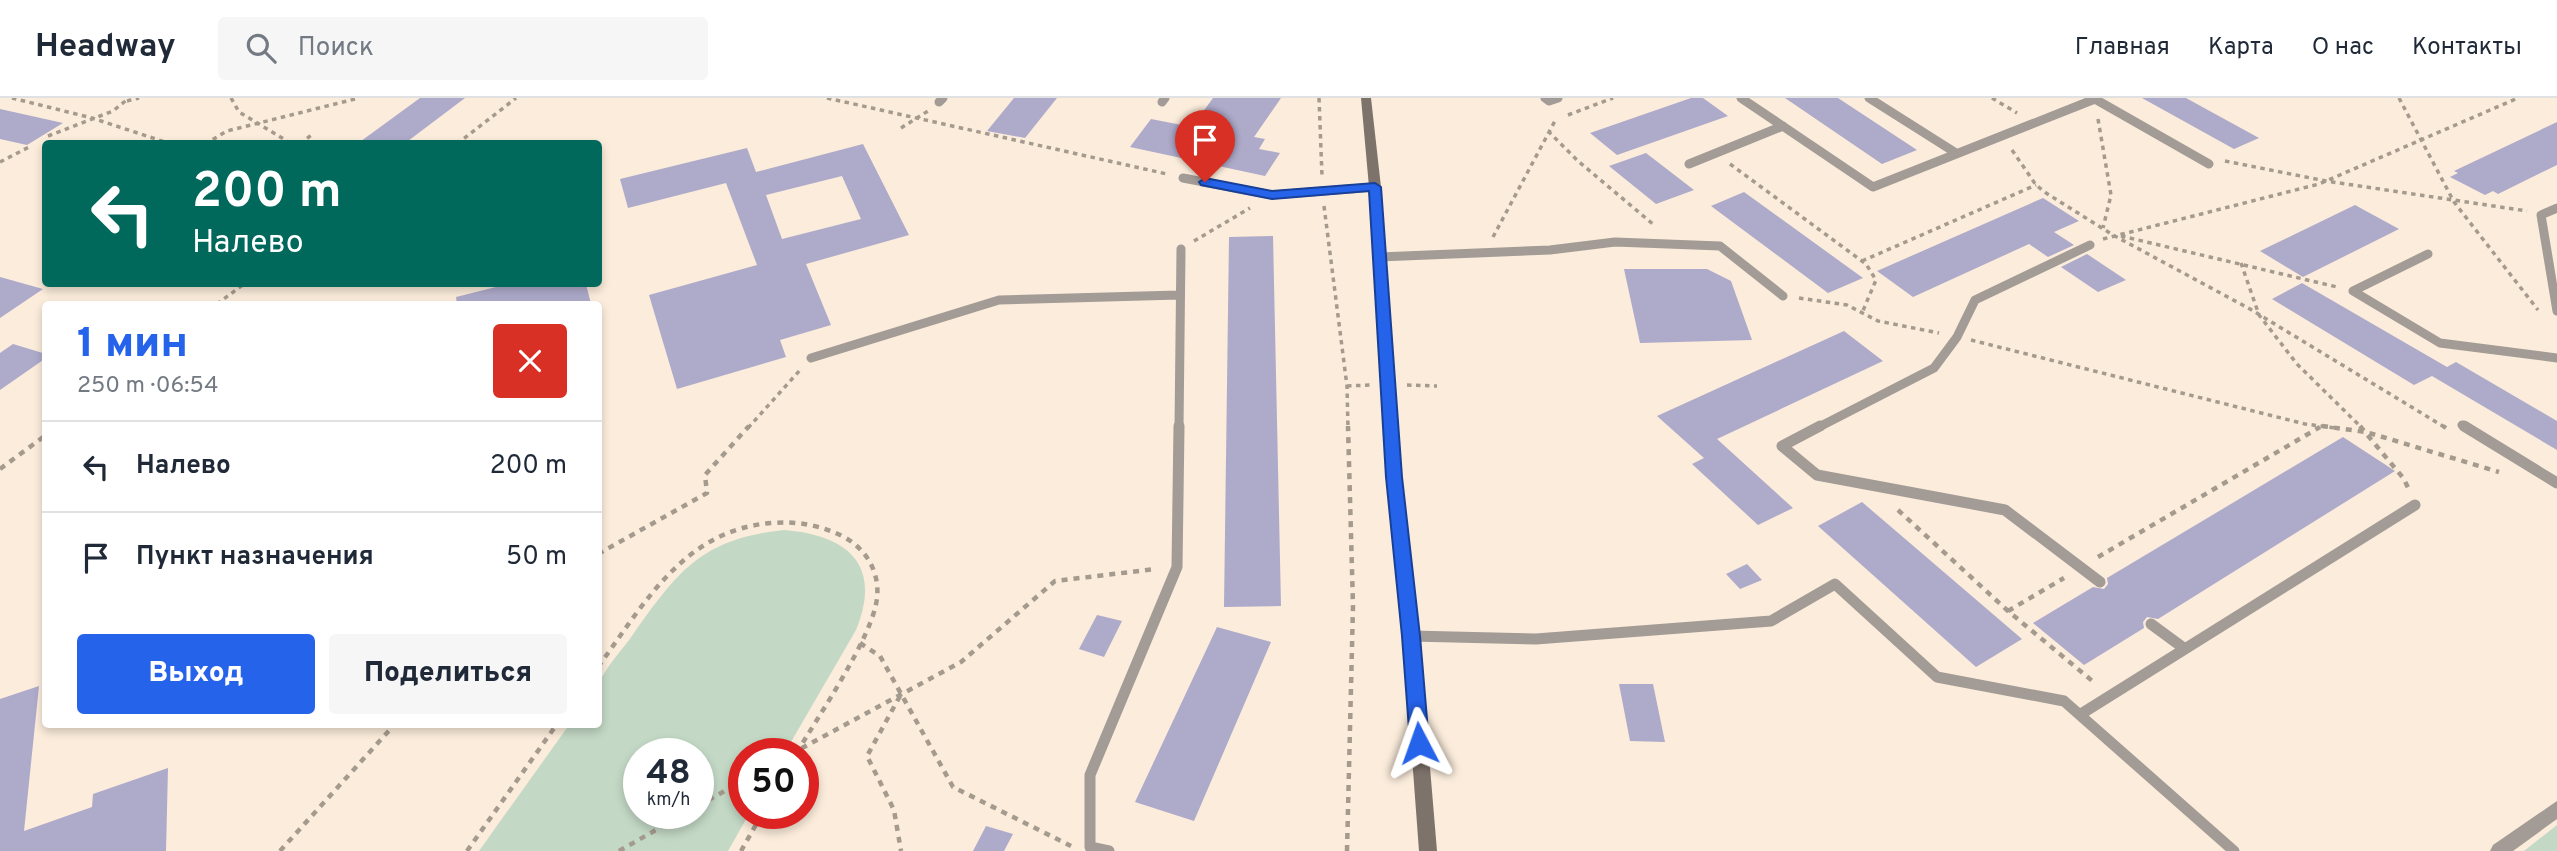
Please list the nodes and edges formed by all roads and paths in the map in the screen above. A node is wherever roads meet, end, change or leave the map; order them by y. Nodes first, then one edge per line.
1 (12, 98) edge
2 (139, 98) edge
3 (231, 98) edge
4 (359, 98) edge
5 (516, 98) edge
6 (827, 98) edge
7 (1319, 98) edge
8 (1366, 98) edge
9 (1545, 98) edge
10 (1558, 98) edge
11 (1613, 98) edge
12 (1741, 98) edge
13 (1869, 98) edge
14 (2399, 98) edge
15 (2518, 98) edge
16 (2095, 99) edge
17 (128, 100) edge
18 (941, 100) edge
19 (92, 118) junction
20 (918, 118) junction
21 (257, 123) junction
22 (1783, 126) junction
23 (901, 128) dead end
24 (1548, 131) junction
25 (314, 133) dead end
26 (2002, 135) junction
27 (48, 136) dead end
28 (159, 140) edge
29 (212, 140) edge
30 (285, 140) edge
31 (305, 140) edge
32 (462, 140) edge
33 (2422, 140) junction
34 (31, 146) dead end
35 (1716, 153) junction
36 (1956, 153) junction
37 (0, 162) edge
38 (1689, 164) dead end
39 (2209, 164) joint
40 (1183, 178) joint
41 (2326, 181) junction
42 (2036, 185) junction
43 (1375, 187) junction
44 (1322, 190) junction
45 (1272, 195) junction
46 (2454, 202) junction
47 (2557, 208) edge
48 (2541, 215) junction
49 (2103, 228) junction
50 (2113, 234) junction
51 (1678, 245) junction
52 (2090, 245) joint
53 (1181, 248) joint
54 (1484, 253) junction
55 (2428, 254) dead end
56 (1378, 257) junction
57 (1862, 261) junction
58 (2241, 263) junction
59 (240, 287) edge
60 (2353, 291) junction
61 (1179, 295) junction
62 (1783, 296) joint
63 (220, 301) edge
64 (2557, 311) edge
65 (1862, 313) junction
66 (2541, 314) dead end
67 (2259, 315) junction
68 (1957, 337) junction
69 (811, 358) joint
70 (2557, 358) edge
71 (2462, 425) dead end
72 (2321, 426) junction
73 (2365, 432) junction
74 (2479, 435) junction
75 (42, 438) edge
76 (0, 470) edge
77 (2506, 474) dead end
78 (2557, 483) edge
79 (1871, 485) junction
80 (2415, 505) joint
81 (602, 553) edge
82 (1177, 567) junction
83 (2081, 568) junction
84 (2100, 582) dead end
85 (2008, 611) junction
86 (2151, 624) dead end
87 (1411, 636) junction
88 (860, 643) junction
89 (2185, 649) junction
90 (602, 662) edge
91 (900, 695) junction
92 (2110, 696) junction
93 (2081, 714) junction
94 (391, 728) edge
95 (554, 728) edge
96 (804, 738) edge
97 (819, 740) edge
98 (2557, 809) edge
99 (658, 829) edge
100 (753, 829) edge
101 (1087, 850) edge
102 (280, 851) edge
103 (467, 851) edge
104 (619, 851) edge
105 (741, 851) edge
106 (901, 851) edge
107 (1110, 851) edge
108 (1347, 851) edge
109 (1428, 851) edge
110 (2234, 851) edge
111 (2499, 851) edge

1 - 19 path
2 - 17 path
3 - 21 path
4 - 21 path
5 - 32 path
6 - 20 path
7 - 44 path
8 - 43 main road
9 - 10 lane
11 - 24 path
12 - 22 lane
13 - 36 lane
14 - 33 path
15 - 33 path
16 - 26 lane
16 - 39 lane
16 - 49 path
17 - 19 path
18 - 20 path
19 - 27 path
19 - 28 path
20 - 23 path
20 - 40 path
21 - 29 path
21 - 30 path
22 - 35 lane
22 - 36 lane
24 - 51 path
24 - 54 path
25 - 31 path
26 - 36 lane
26 - 42 path
33 - 41 path
33 - 46 path
34 - 37 path
35 - 38 lane
35 - 57 path
39 - 41 path
40 - 45 lane
41 - 46 path
41 - 50 path
42 - 49 path
42 - 57 path
43 - 44 lane
43 - 56 main road
44 - 45 lane
44 - 108 path
45 - 53 path
46 - 48 path
46 - 66 path
47 - 48 lane
48 - 64 lane
49 - 50 path
50 - 52 path
50 - 58 path
50 - 67 path
51 - 54 lane
51 - 62 lane
52 - 68 lane
53 - 61 lane
54 - 56 lane
55 - 60 lane
56 - 87 main road
57 - 65 path
58 - 60 path
58 - 67 path
59 - 63 path
60 - 70 lane
61 - 69 lane
61 - 82 lane
62 - 65 path
65 - 68 path
67 - 73 path
67 - 74 path
68 - 72 path
68 - 79 lane
69 - 81 path
71 - 74 lane
72 - 73 path
72 - 83 path
73 - 77 path
73 - 80 path
74 - 78 lane
75 - 76 path
79 - 83 lane
79 - 85 path
80 - 89 lane
82 - 91 path
82 - 101 lane
83 - 84 lane
83 - 85 path
85 - 92 path
86 - 89 lane
87 - 93 lane
87 - 109 main road
88 - 90 path
88 - 91 path
88 - 96 path
89 - 92 lane
91 - 97 path
91 - 101 path
91 - 106 path
92 - 93 lane
93 - 110 lane
94 - 102 path
95 - 103 path
98 - 111 street
99 - 104 path
100 - 105 path
101 - 107 lane

